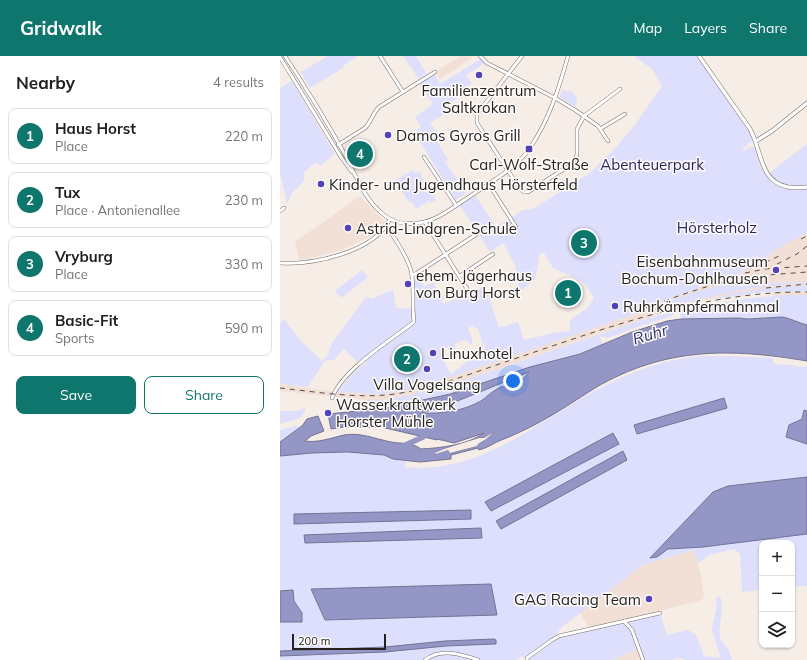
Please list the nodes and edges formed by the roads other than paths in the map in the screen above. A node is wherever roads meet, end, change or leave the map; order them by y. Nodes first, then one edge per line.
1 (285, 56) edge
2 (380, 56) edge
3 (480, 56) edge
4 (522, 56) edge
5 (568, 56) edge
6 (699, 56) edge
7 (280, 57) edge
8 (435, 72) dead end
9 (508, 73) junction
10 (620, 89) dead end
11 (403, 92) junction
12 (555, 98) junction
13 (807, 103) edge
14 (625, 114) dead end
15 (584, 116) junction
16 (600, 129) junction
17 (608, 141) dead end
18 (756, 141) junction
19 (339, 144) junction
20 (335, 147) junction
21 (424, 157) dead end
22 (508, 170) junction
23 (353, 172) junction
24 (488, 183) junction
25 (807, 187) edge
26 (456, 205) junction
27 (284, 208) dead end
28 (280, 211) edge
29 (390, 219) junction
30 (425, 222) junction
31 (386, 227) junction
32 (516, 227) dead end
33 (477, 234) dead end
34 (446, 254) junction
35 (493, 254) dead end
36 (280, 262) edge
37 (412, 276) junction
38 (460, 276) junction
39 (469, 292) dead end
40 (332, 398) dead end
41 (660, 613) dead end
42 (623, 621) junction
43 (425, 660) edge
44 (478, 660) edge
45 (527, 660) edge
46 (643, 660) edge

1 - 19 street
2 - 11 street
3 - 9 street
4 - 9 street
5 - 12 street
6 - 18 street
7 - 20 street
8 - 11 street
9 - 12 street
9 - 22 street
10 - 15 street
11 - 19 street
12 - 15 street
12 - 22 street
13 - 18 street
14 - 16 street
15 - 16 street
15 - 22 street
16 - 17 street
18 - 25 street
19 - 20 street
19 - 23 street
20 - 23 street
21 - 26 street
22 - 24 street
23 - 29 street
24 - 26 street
24 - 32 street
26 - 30 street
27 - 28 street
29 - 30 street
29 - 31 street
30 - 34 street
31 - 36 street
31 - 37 street
33 - 34 street
34 - 37 street
34 - 38 street
35 - 38 street
37 - 40 street
38 - 39 street
41 - 42 street
42 - 45 street
42 - 46 street
43 - 44 street

